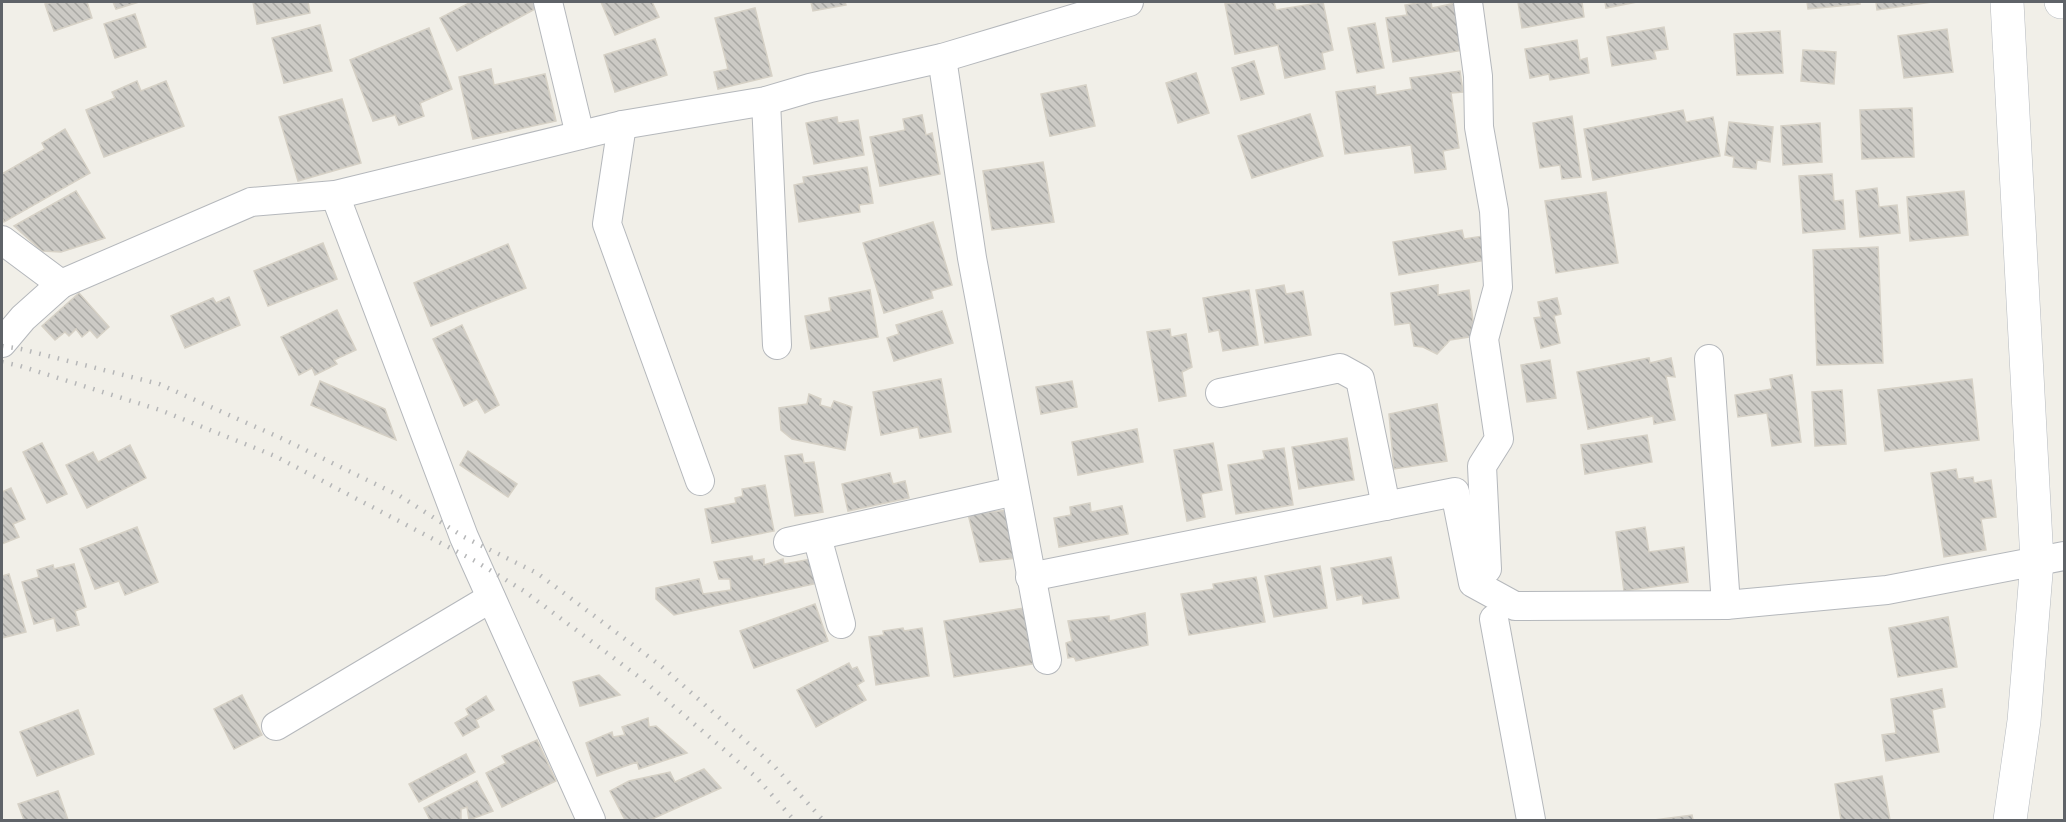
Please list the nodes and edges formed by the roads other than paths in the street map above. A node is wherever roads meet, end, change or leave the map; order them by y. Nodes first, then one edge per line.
1 (548, 2) edge
2 (1129, 2) edge
3 (1468, 2) edge
4 (2007, 2) edge
5 (942, 58) junction
6 (766, 101) junction
7 (622, 125) junction
8 (580, 135) junction
9 (335, 195) junction
10 (2, 240) edge
11 (61, 284) junction
12 (2, 343) edge
13 (777, 345) dead end
14 (1708, 359) dead end
15 (1220, 393) dead end
16 (700, 481) dead end
17 (1015, 491) junction
18 (1386, 506) junction
19 (817, 537) junction
20 (788, 542) dead end
21 (2051, 559) edge
22 (1487, 569) dead end
23 (1030, 577) junction
24 (491, 598) junction
25 (1726, 605) junction
26 (1494, 619) dead end
27 (841, 624) dead end
28 (1047, 660) dead end
29 (276, 726) dead end
30 (591, 820) edge
31 (1531, 820) edge
32 (2010, 820) edge

1 - 8 street
2 - 5 street
3 - 22 street
4 - 21 street
5 - 6 street
5 - 17 street
6 - 7 street
6 - 13 street
7 - 8 street
7 - 16 street
8 - 9 street
9 - 11 street
9 - 24 street
10 - 11 street
11 - 12 street
14 - 25 street
15 - 18 street
17 - 19 street
17 - 23 street
18 - 23 street
18 - 25 street
19 - 20 street
19 - 27 street
21 - 25 street
21 - 32 street
23 - 28 street
24 - 29 street
24 - 30 street
26 - 31 street

